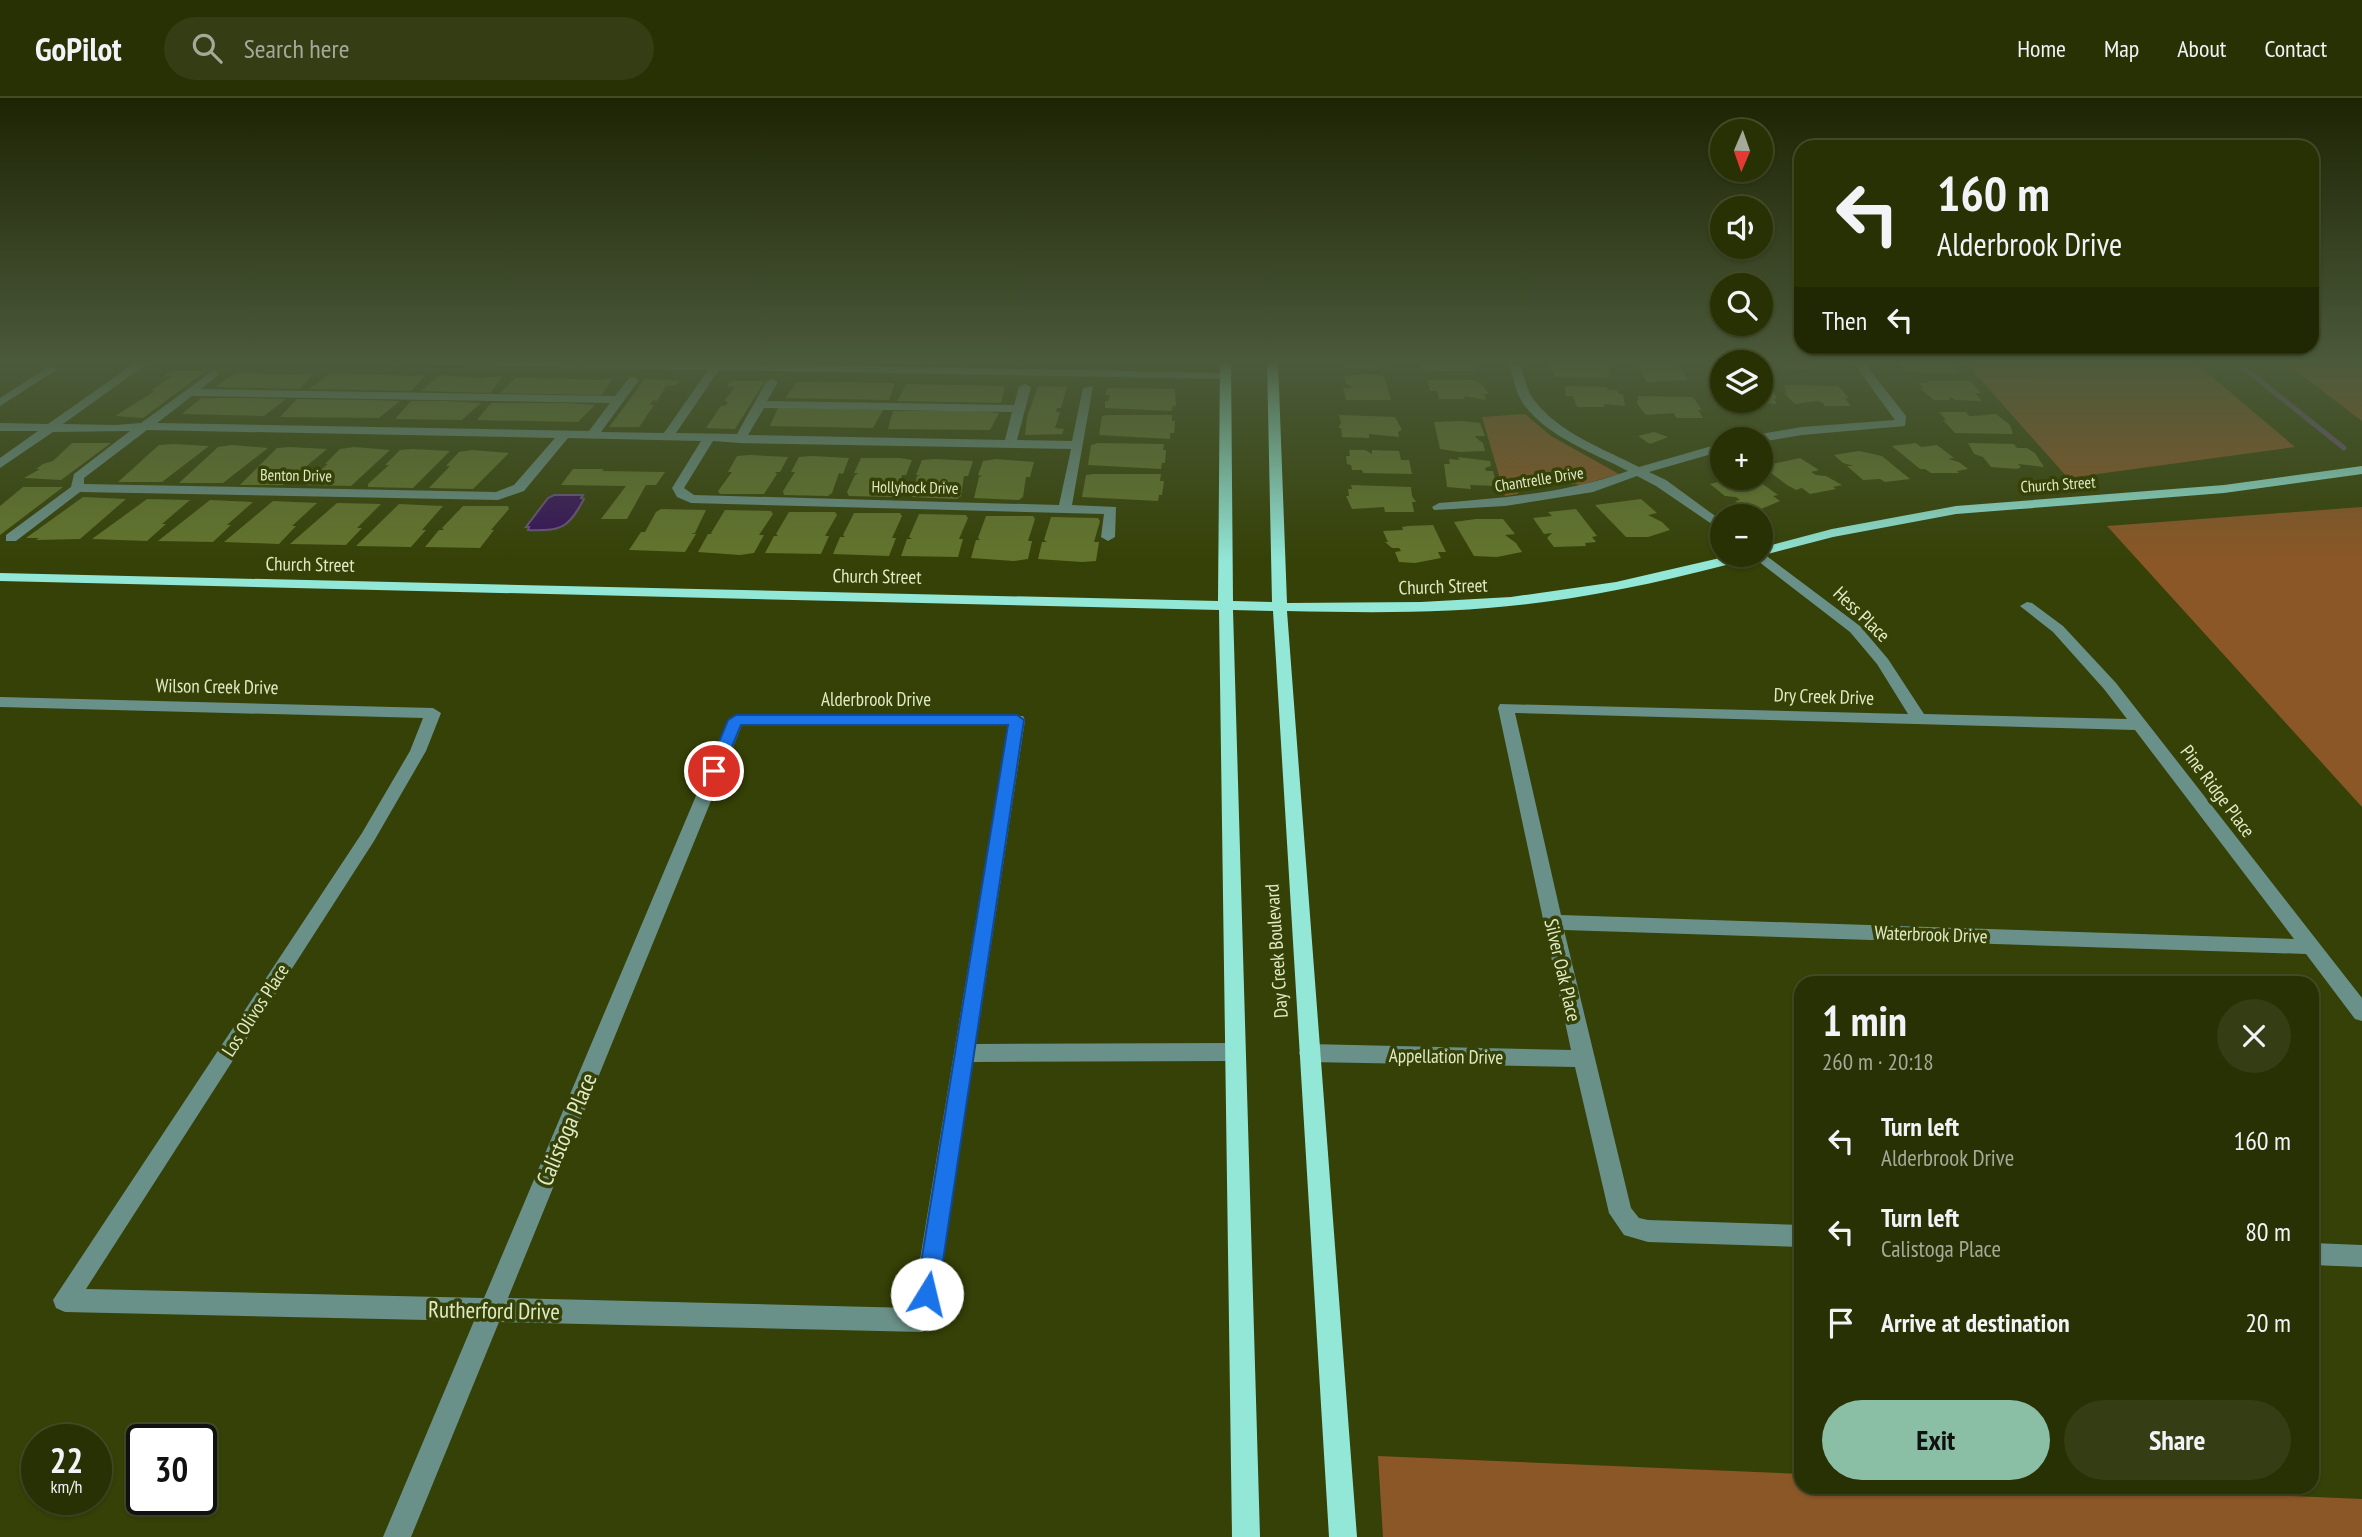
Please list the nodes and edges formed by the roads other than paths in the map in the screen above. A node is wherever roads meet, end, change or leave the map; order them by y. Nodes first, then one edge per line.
1 (50, 427) edge
2 (55, 427) edge
3 (133, 427) edge
4 (143, 427) edge
5 (198, 427) edge
6 (598, 427) edge
7 (674, 427) edge
8 (747, 427) edge
9 (1014, 427) edge
10 (1081, 427) edge
11 (1224, 427) edge
12 (1274, 427) edge
13 (1557, 427) edge
14 (1871, 427) edge
15 (564, 435) junction
16 (592, 436) junction
17 (1773, 436) edge
18 (667, 437) junction
19 (709, 438) junction
20 (740, 439) junction
21 (1010, 443) junction
22 (1077, 445) junction
23 (1710, 450) edge
24 (0, 464) edge
25 (2362, 470) edge
26 (1639, 471) junction
27 (77, 488) junction
28 (1439, 507) dead end
29 (1065, 508) junction
30 (1710, 518) edge
31 (1108, 537) dead end
32 (11, 538) dead end
33 (1773, 549) edge
34 (1773, 563) edge
35 (1710, 564) edge
36 (0, 577) edge
37 (1226, 604) junction
38 (1279, 606) junction
39 (2027, 606) dead end
40 (0, 702) edge
41 (1506, 708) joint
42 (433, 713) joint
43 (736, 720) joint
44 (1920, 720) junction
45 (2141, 725) junction
46 (1552, 922) junction
47 (2311, 947) junction
48 (2362, 1013) edge
49 (1235, 1052) junction
50 (964, 1053) junction
51 (1310, 1053) junction
52 (1583, 1059) junction
53 (1794, 1237) edge
54 (2319, 1254) edge
55 (2362, 1256) edge
56 (65, 1300) joint
57 (491, 1310) junction
58 (397, 1537) edge
59 (1245, 1537) edge
60 (1343, 1537) edge

1 - 24 street
2 - 3 street
4 - 27 street
5 - 15 street
6 - 16 street
7 - 18 street
8 - 20 street
9 - 21 street
10 - 22 street
11 - 37 main road, Day Creek Boulevard
12 - 38 main road, Day Creek Boulevard
13 - 26 street
14 - 17 street
15 - 16 street
15 - 27 street, Benton Drive
16 - 18 street
18 - 19 street
19 - 20 street
19 - 29 street, Hollyhock Drive
20 - 21 street
21 - 22 street
22 - 29 street
23 - 26 street, Chantrelle Drive
25 - 33 main road, Church Street
26 - 28 street, Chantrelle Drive
26 - 30 street
27 - 32 street
29 - 31 street, Hollyhock Drive
34 - 44 street, Hess Place
35 - 38 main road, Church Street
36 - 37 main road, Church Street
37 - 38 main road, Church Street
37 - 49 main road, Day Creek Boulevard
38 - 51 main road, Day Creek Boulevard
39 - 45 street, Pine Ridge Place
40 - 42 street, Wilson Creek Drive
41 - 44 street, Dry Creek Drive
41 - 46 street, Silver Oak Place
42 - 56 street, Los Olivos Place
43 - 50 street, Alderbrook Drive
43 - 57 street, Calistoga Place
44 - 45 street, Dry Creek Drive
45 - 47 street, Pine Ridge Place
46 - 47 street, Waterbrook Drive
46 - 52 street, Silver Oak Place
47 - 48 street, Pine Ridge Place
49 - 50 street
49 - 59 main road, Day Creek Boulevard
50 - 57 street, Rutherford Drive
51 - 52 street, Appellation Drive
51 - 60 main road, Day Creek Boulevard
52 - 53 street, Silver Oak Place
54 - 55 street
56 - 57 street, Rutherford Drive
57 - 58 street, Calistoga Place

